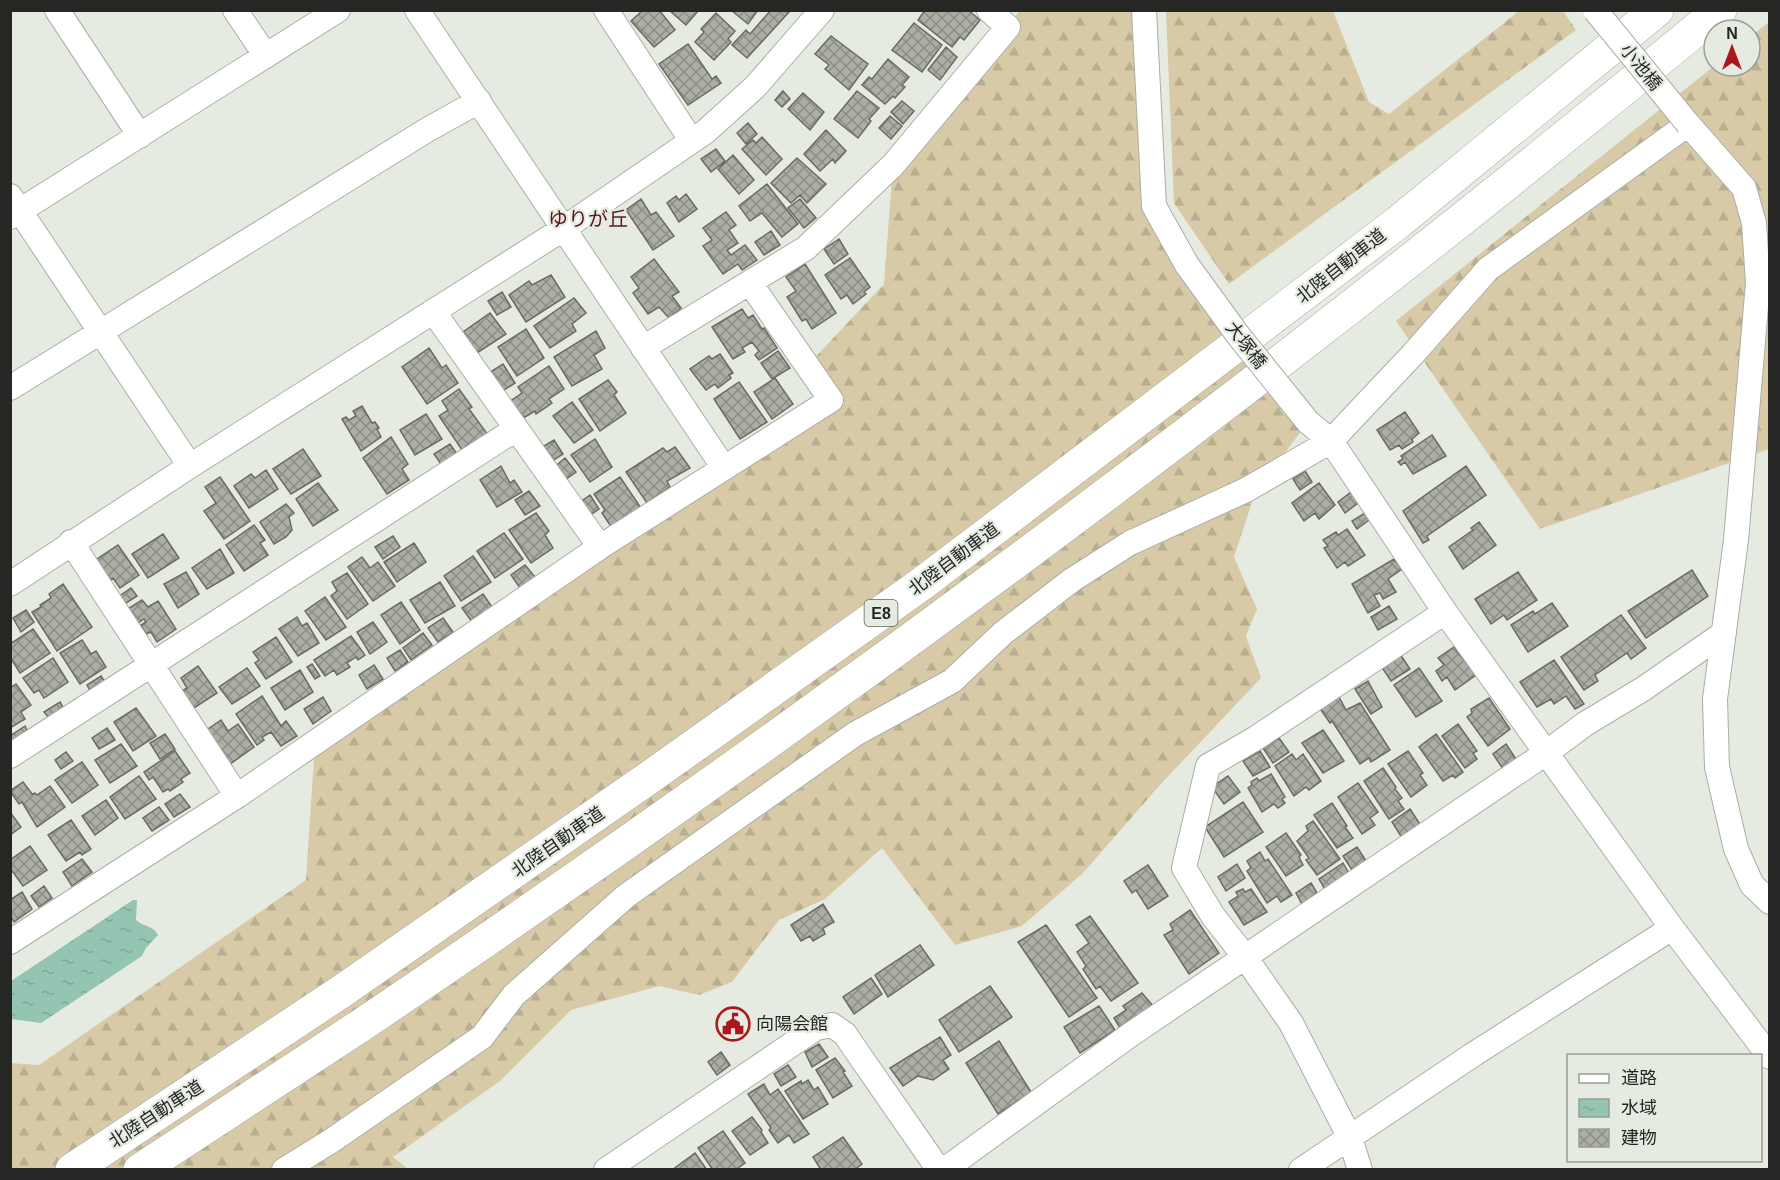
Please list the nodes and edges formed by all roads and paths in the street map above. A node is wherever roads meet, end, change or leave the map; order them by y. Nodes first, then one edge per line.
1 (57, 10) edge
2 (235, 10) edge
3 (338, 10) edge
4 (417, 10) edge
5 (822, 10) edge
6 (989, 10) edge
7 (1144, 10) edge
8 (1595, 10) edge
9 (1657, 10) edge
10 (1720, 10) edge
11 (613, 14) edge
12 (266, 56) junction
13 (478, 101) junction
14 (1688, 124) junction
15 (140, 136) junction
16 (691, 141) junction
17 (14, 208) edge
18 (563, 229) junction
19 (750, 283) junction
20 (433, 312) junction
21 (101, 332) junction
22 (644, 348) junction
23 (10, 388) edge
24 (516, 429) junction
25 (1331, 441) junction
26 (190, 466) junction
27 (724, 468) junction
28 (71, 542) junction
29 (600, 547) junction
30 (10, 584) edge
31 (1445, 612) junction
32 (1724, 633) junction
33 (151, 666) junction
34 (1546, 753) junction
35 (10, 756) edge
36 (237, 796) junction
37 (1770, 902) edge
38 (1672, 928) junction
39 (10, 942) edge
40 (1245, 957) junction
41 (1770, 1058) edge
42 (1350, 1138) junction
43 (72, 1170) edge
44 (140, 1170) edge
45 (284, 1170) edge
46 (606, 1170) edge
47 (939, 1170) edge
48 (944, 1170) edge
49 (1301, 1170) edge
50 (1360, 1170) edge

1 - 15 street
2 - 12 street
3 - 12 street
4 - 13 street
5 - 16 street
6 - 19 street
7 - 25 street, 大塚橋, bridge
8 - 14 street, 小池橋, bridge
9 - 43 highway, 北陸自動車道 / E8
10 - 44 highway, 北陸自動車道 / E8
11 - 16 street
12 - 15 street
13 - 18 street
13 - 21 street
14 - 25 street
14 - 32 street, 小池橋
15 - 17 street
16 - 18 street
17 - 21 street
18 - 20 street
18 - 22 street
19 - 22 street
19 - 27 street
20 - 24 street
20 - 26 street
21 - 23 street
21 - 26 street
22 - 27 street
24 - 29 street
24 - 33 street
25 - 31 street, 大塚橋
25 - 45 street
26 - 28 street
27 - 29 street
28 - 30 street
28 - 33 street
29 - 36 street
31 - 34 street, 大塚橋
31 - 40 street
32 - 34 street
32 - 37 street, 小池橋
33 - 35 street
33 - 36 street
34 - 38 street, 大塚橋
34 - 40 street
36 - 39 street
38 - 41 street, 大塚橋
38 - 42 street
40 - 42 street
40 - 48 street
42 - 49 street
42 - 50 street
46 - 47 street

